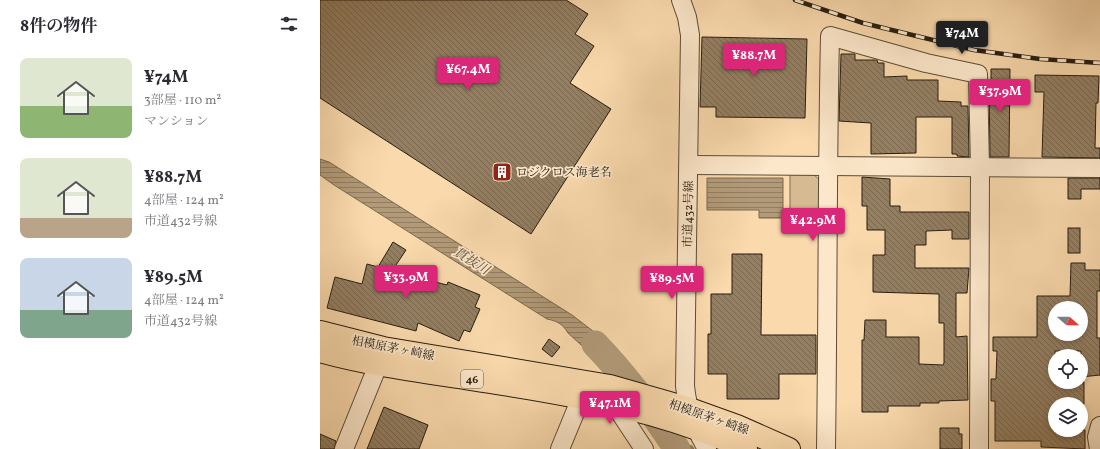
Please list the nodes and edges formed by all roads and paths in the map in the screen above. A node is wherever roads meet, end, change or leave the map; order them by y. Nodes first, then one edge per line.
1 (681, 0) edge
2 (689, 165) junction
3 (827, 167) junction
4 (980, 168) junction
5 (1100, 168) edge
6 (320, 332) edge
7 (320, 351) edge
8 (378, 365) junction
9 (613, 396) junction
10 (581, 398) junction
11 (684, 416) junction
12 (1100, 426) edge
13 (344, 449) edge
14 (560, 449) edge
15 (644, 449) edge
16 (707, 449) edge
17 (746, 449) edge
18 (789, 449) edge
19 (826, 449) edge
20 (979, 449) edge
21 (1099, 449) edge

1 - 2 street, 市道432号線
2 - 3 street
2 - 11 street, 市道432号線
3 - 4 street
3 - 4 street
3 - 19 street
4 - 5 street
4 - 20 street
6 - 9 main road, 相模原茅ヶ崎線 / 46
7 - 8 main road, 相模原茅ヶ崎線 / 46
8 - 10 main road, 相模原茅ヶ崎線 / 46
8 - 13 street
9 - 10 main road, 相模原茅ヶ崎線 / 46
9 - 11 main road, 相模原茅ヶ崎線 / 46
9 - 15 street
10 - 14 street
11 - 16 street, 市道432号線
11 - 17 main road, 相模原茅ヶ崎線 / 46
11 - 18 main road, 相模原茅ヶ崎線 / 46
12 - 21 street

